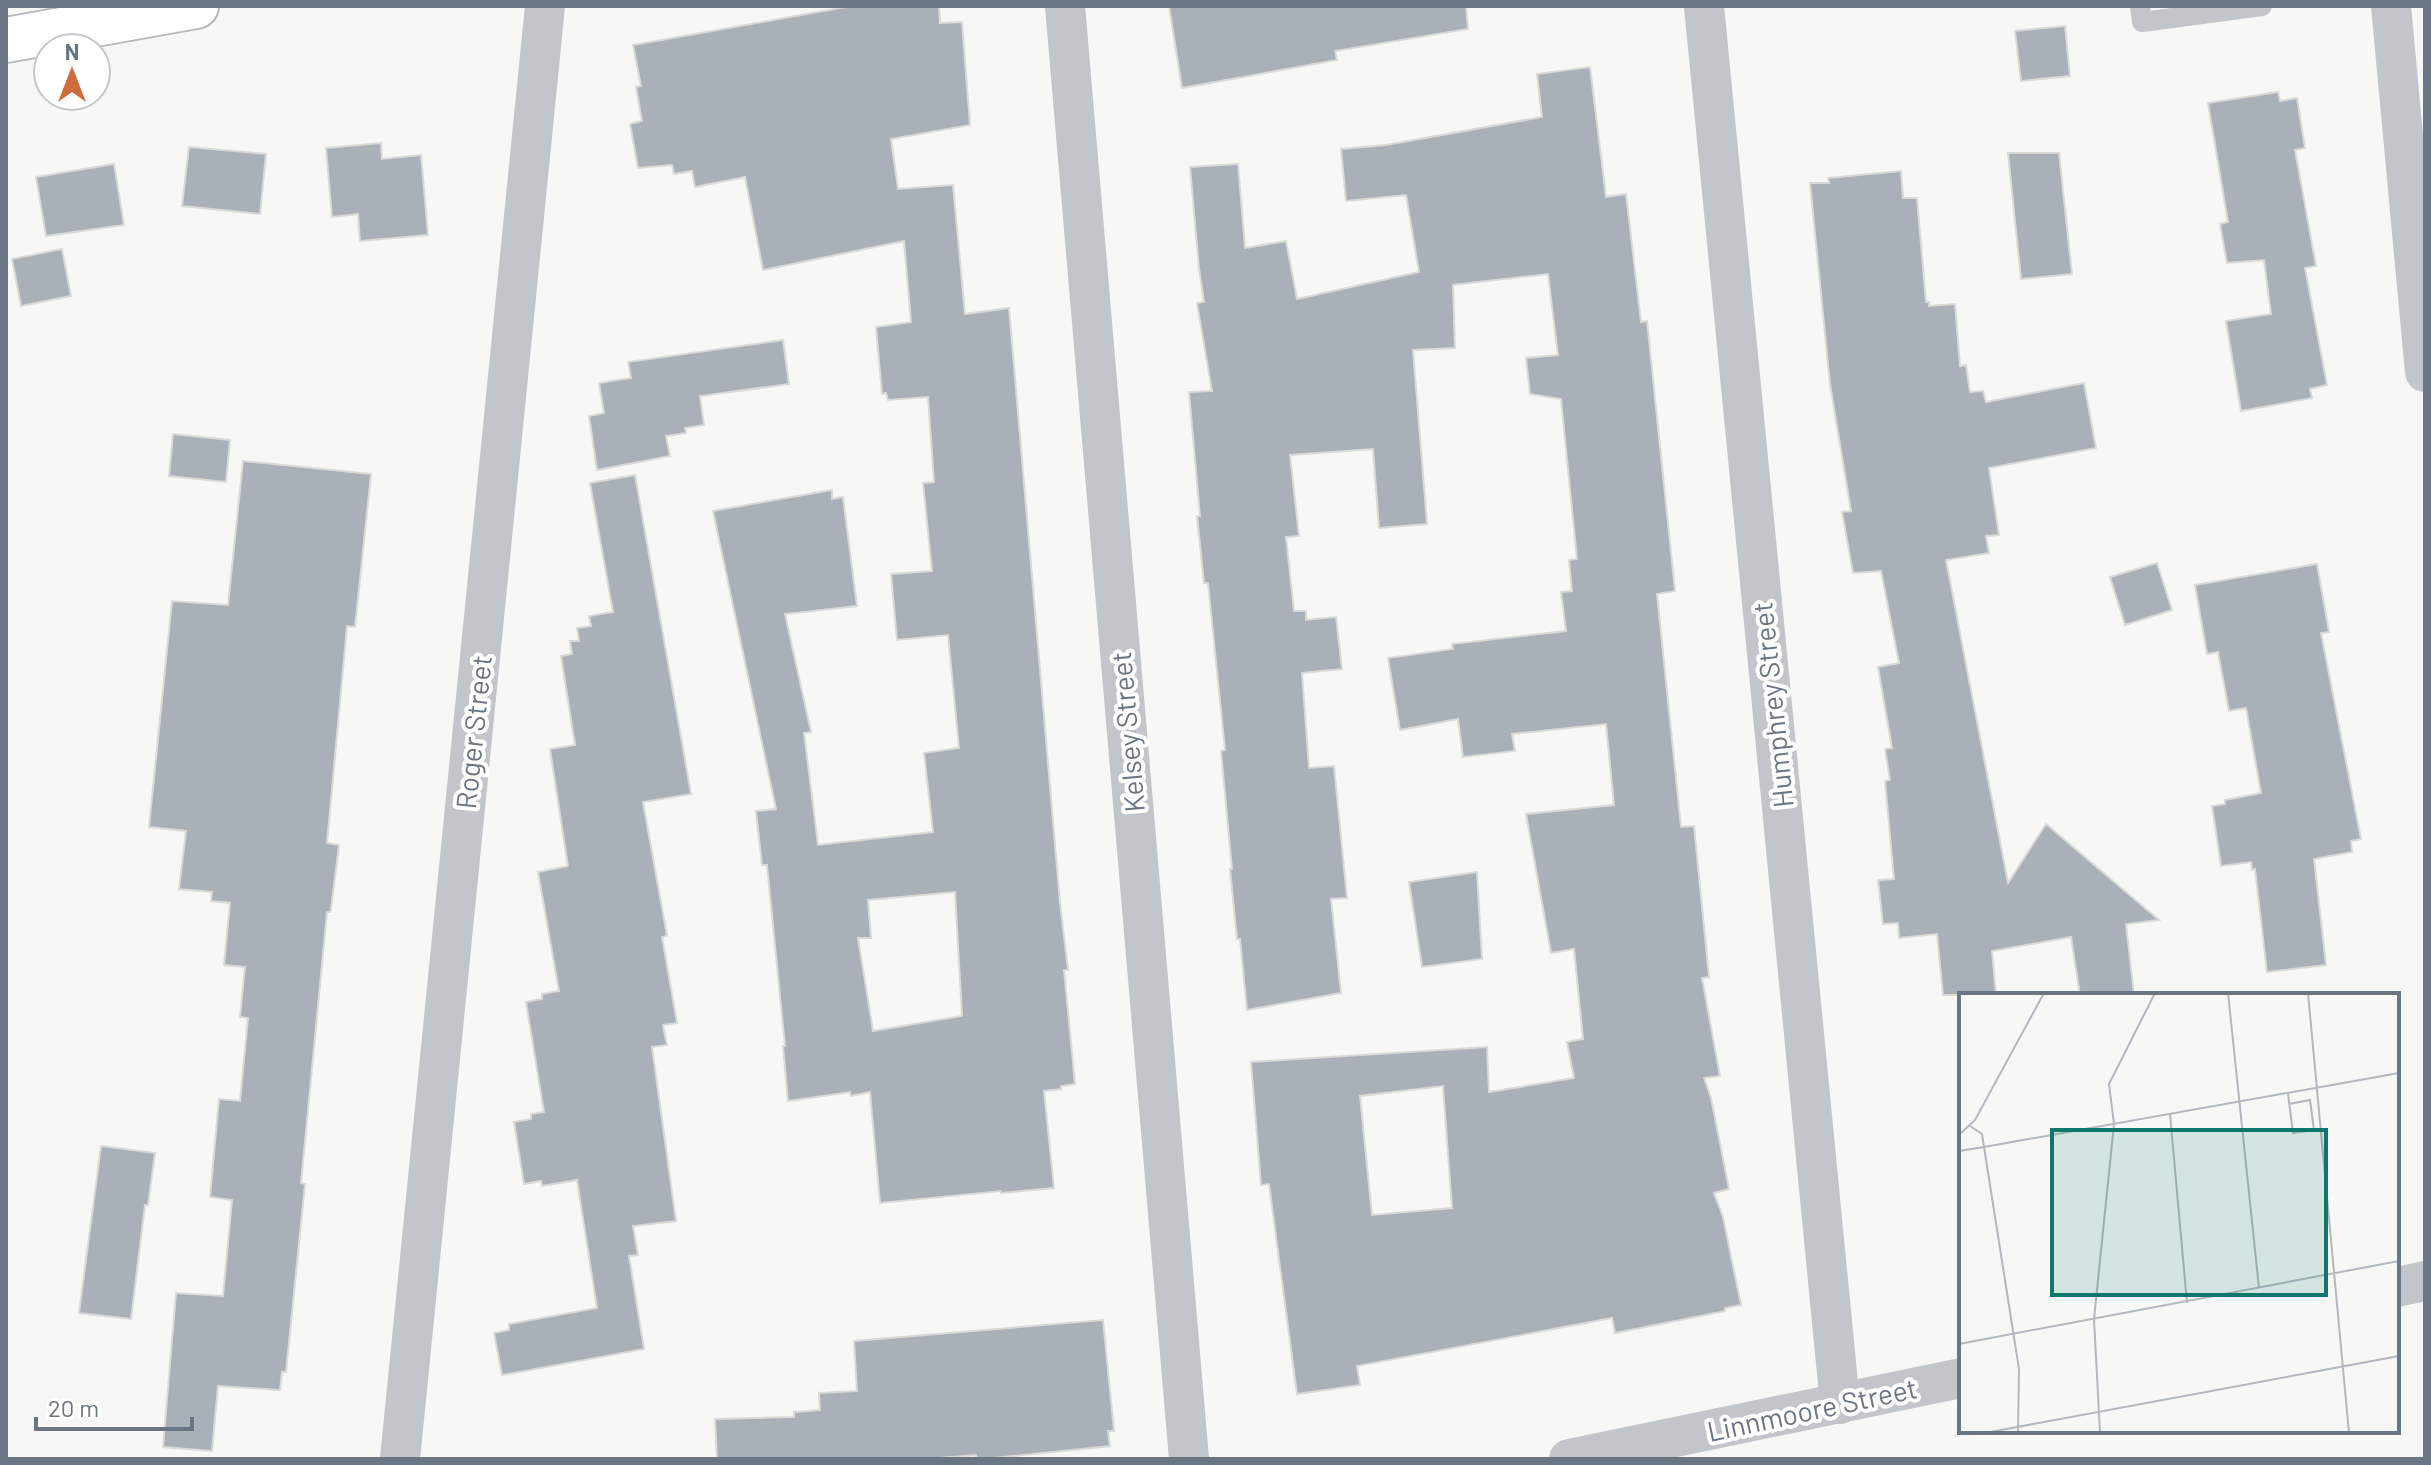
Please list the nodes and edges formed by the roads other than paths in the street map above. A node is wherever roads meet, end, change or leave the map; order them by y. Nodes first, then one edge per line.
1 (196, 6) edge
2 (545, 6) edge
3 (1065, 6) edge
4 (1704, 6) edge
5 (2140, 6) edge
6 (2262, 6) edge
7 (2391, 6) edge
8 (6, 40) edge
9 (2425, 372) edge
10 (2425, 1281) edge
11 (2399, 1287) edge
12 (1959, 1378) edge
13 (1840, 1404) junction
14 (400, 1459) edge
15 (1189, 1459) edge
16 (1569, 1459) edge

1 - 8 main road
2 - 14 street, Roger Street
3 - 15 street, Kelsey Street
4 - 13 street, Humphrey Street
5 - 6 lane
7 - 9 street
10 - 11 street
12 - 13 street, Linnmoore Street
13 - 16 street, Linnmoore Street

